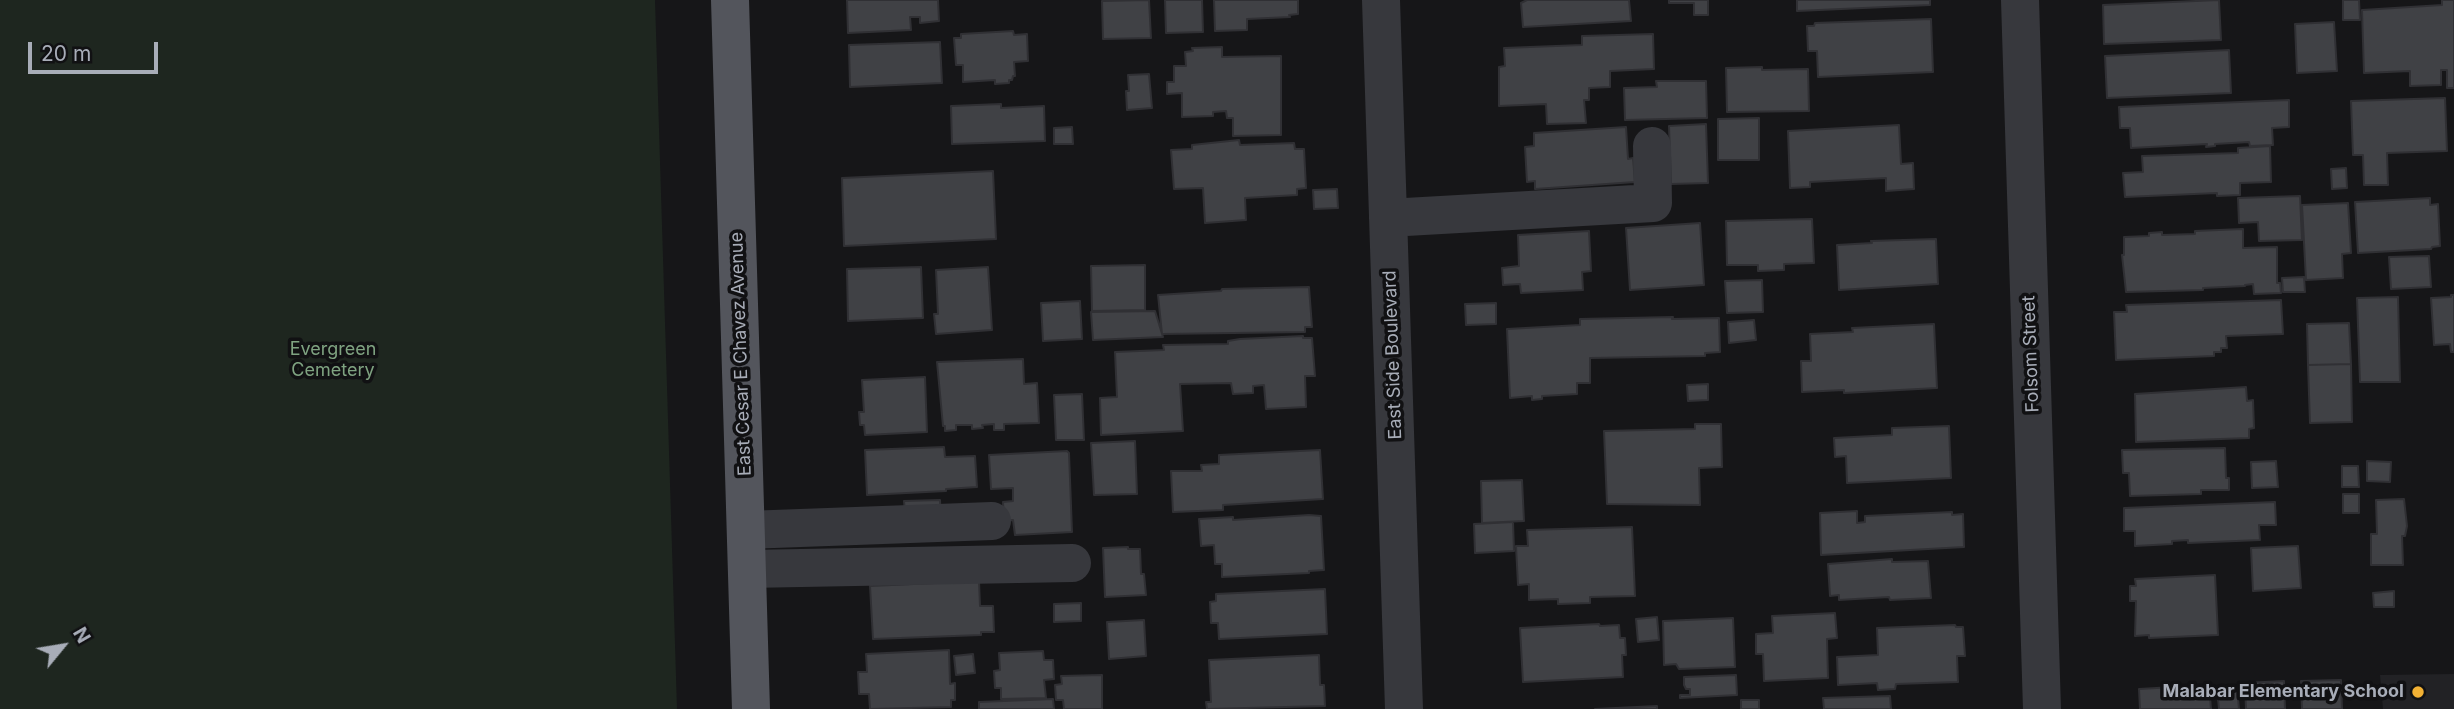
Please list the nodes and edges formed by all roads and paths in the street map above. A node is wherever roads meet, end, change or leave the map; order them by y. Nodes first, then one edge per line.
1 (730, 0) edge
2 (1381, 0) edge
3 (2020, 0) edge
4 (1652, 146) dead end
5 (1388, 218) junction
6 (992, 521) dead end
7 (746, 530) junction
8 (1072, 563) dead end
9 (747, 569) junction
10 (751, 709) edge
11 (1404, 709) edge
12 (2042, 709) edge

1 - 7 main road, East Cesar E Chavez Avenue
2 - 5 street, East Side Boulevard
3 - 12 street, Folsom Street
4 - 5 street
5 - 11 street, East Side Boulevard
6 - 7 street
7 - 9 main road, East Cesar E Chavez Avenue
8 - 9 street
9 - 10 main road, East Cesar E Chavez Avenue

